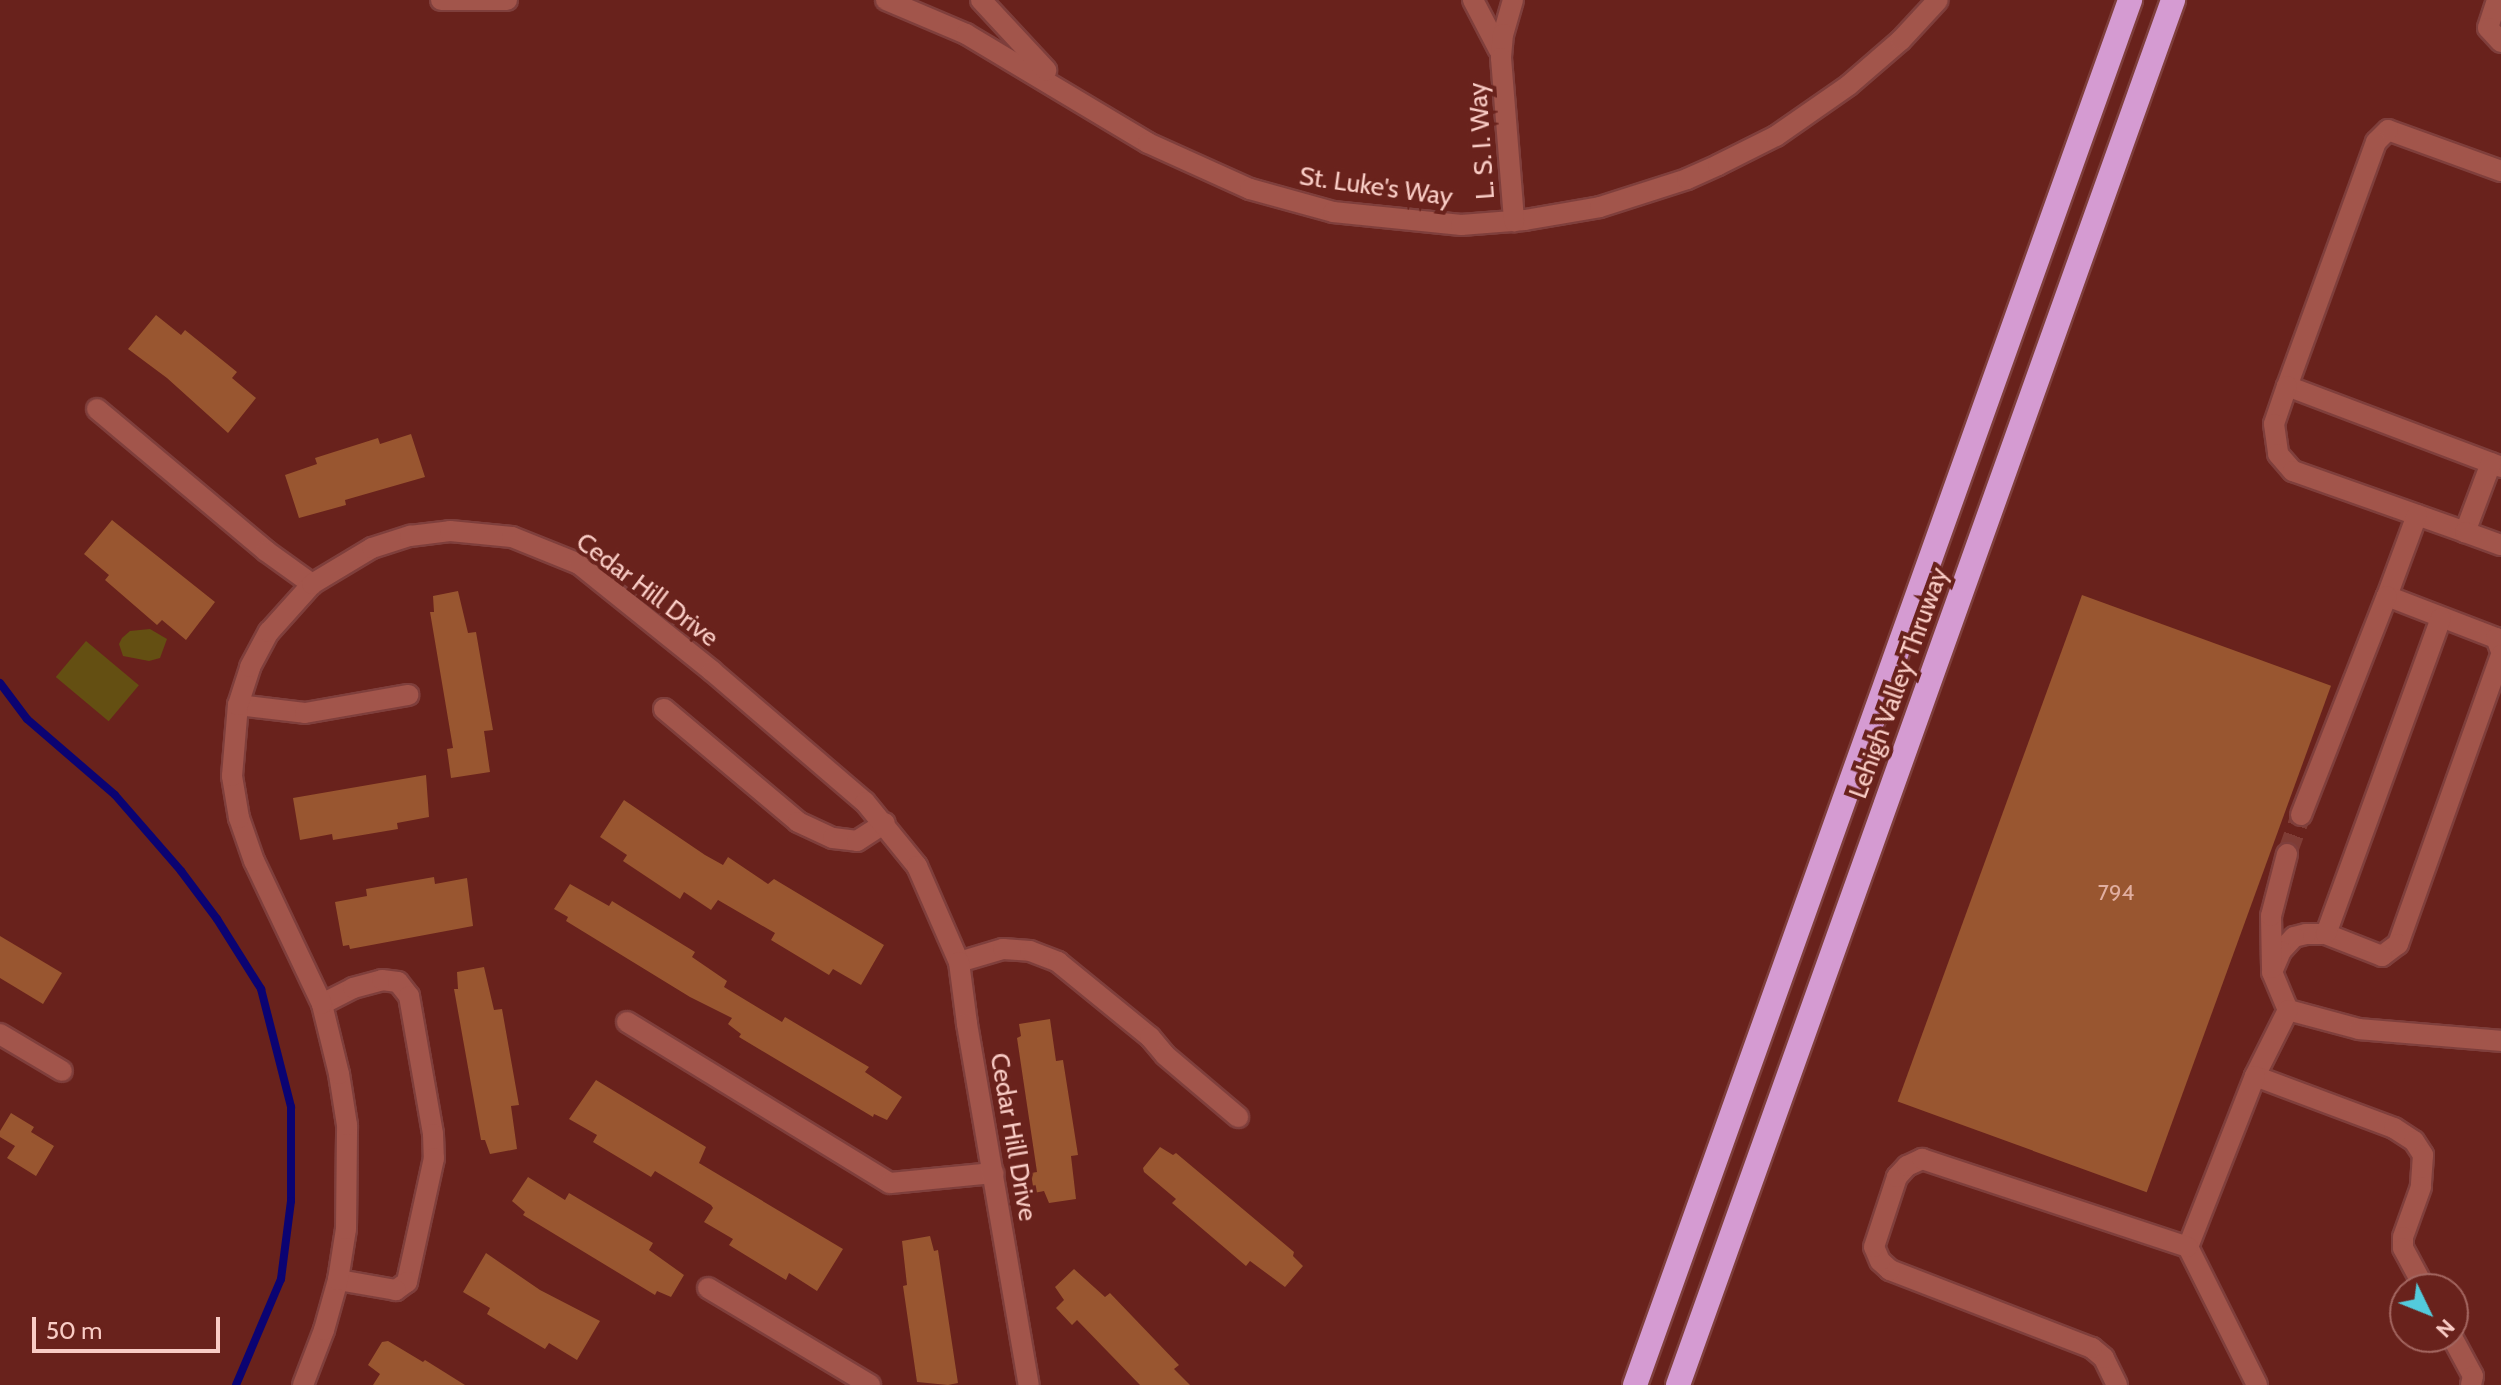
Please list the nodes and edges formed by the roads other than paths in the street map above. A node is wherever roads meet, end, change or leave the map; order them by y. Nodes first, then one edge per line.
1 (441, 0) edge
2 (507, 0) edge
3 (886, 0) edge
4 (981, 0) edge
5 (1473, 0) edge
6 (1513, 0) edge
7 (1938, 0) edge
8 (2130, 0) edge
9 (2173, 0) edge
10 (2497, 0) edge
11 (2501, 42) edge
12 (1501, 58) junction
13 (1105, 118) junction
14 (2501, 171) edge
15 (1514, 221) junction
16 (2287, 386) junction
17 (97, 409) dead end
18 (2496, 465) edge
19 (2417, 515) junction
20 (2465, 532) junction
21 (2501, 545) edge
22 (312, 584) junction
23 (2387, 596) junction
24 (2441, 618) junction
25 (2501, 653) edge
26 (408, 695) dead end
27 (238, 705) junction
28 (664, 709) dead end
29 (2301, 815) tunnel mouth
30 (885, 823) junction
31 (2287, 854) tunnel mouth
32 (2326, 934) junction
33 (959, 962) junction
34 (2272, 972) junction
35 (322, 1004) junction
36 (2288, 1010) junction
37 (627, 1022) dead end
38 (0, 1034) edge
39 (2501, 1041) edge
40 (62, 1071) dead end
41 (2255, 1076) junction
42 (1238, 1117) dead end
43 (994, 1173) junction
44 (2188, 1247) junction
45 (2416, 1273) edge
46 (338, 1280) junction
47 (708, 1288) dead end
48 (2461, 1353) edge
49 (303, 1385) edge
50 (870, 1385) edge
51 (1029, 1385) edge
52 (1635, 1385) edge
53 (1678, 1385) edge
54 (2117, 1385) edge
55 (2257, 1385) edge
56 (2471, 1385) edge

1 - 2 street
3 - 13 street, St. Luke's Way
4 - 13 street
5 - 12 street
6 - 12 street
7 - 15 street, St. Luke's Way
8 - 52 highway, Lehigh Valley Thruway
9 - 53 highway, Lehigh Valley Thruway
10 - 11 street
12 - 15 street, L. S. I. Way
13 - 15 street, St. Luke's Way
14 - 16 street
16 - 18 street
16 - 19 street
17 - 22 street
18 - 20 street
19 - 20 street
19 - 23 street
20 - 21 street
22 - 27 street, Cedar Hill Drive
22 - 30 street, Cedar Hill Drive
23 - 24 street
23 - 29 street
24 - 25 street
24 - 32 street
25 - 32 street
26 - 27 street
27 - 35 street, Cedar Hill Drive
28 - 30 street
30 - 33 street, Cedar Hill Drive
31 - 34 street
32 - 34 street
33 - 42 street
33 - 43 street, Cedar Hill Drive
34 - 36 street
35 - 46 street, Cedar Hill Drive
35 - 46 street
36 - 39 street
36 - 41 street
37 - 43 street
38 - 40 street
41 - 44 street
41 - 45 street
43 - 51 street, Cedar Hill Drive
44 - 54 street
44 - 55 street
46 - 49 street, Cedar Hill Drive
47 - 50 street
48 - 56 street

